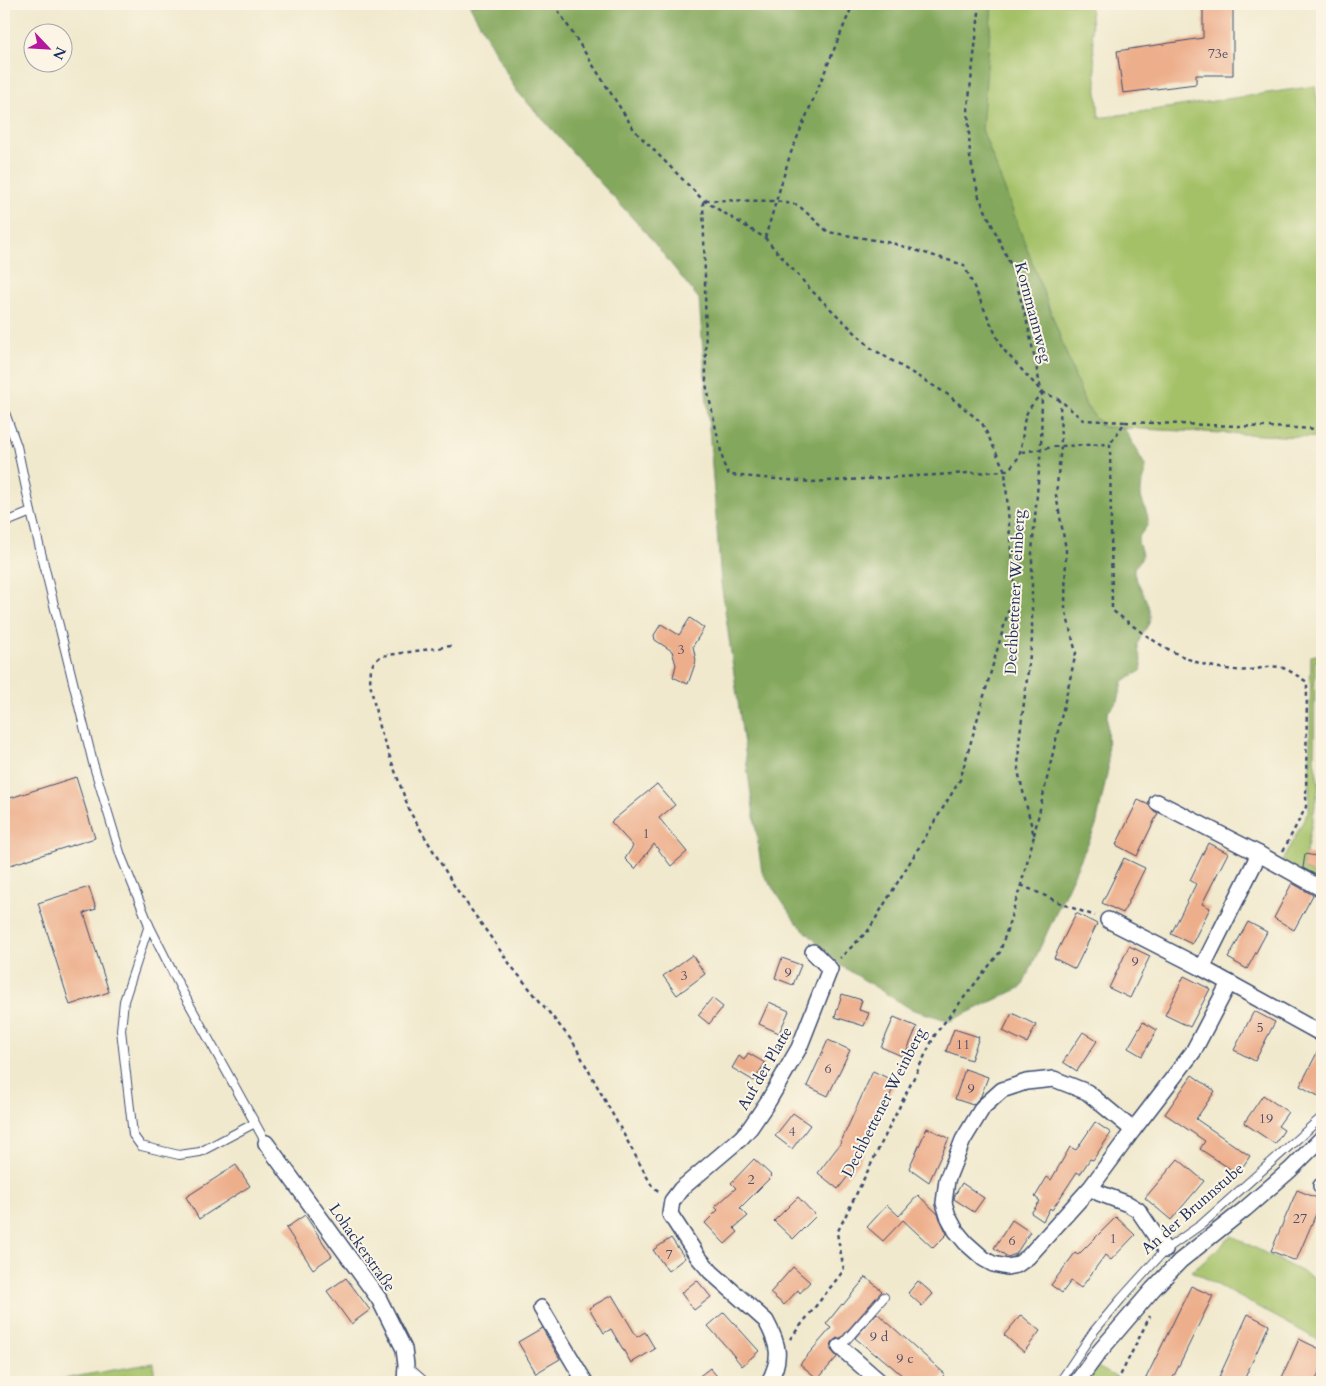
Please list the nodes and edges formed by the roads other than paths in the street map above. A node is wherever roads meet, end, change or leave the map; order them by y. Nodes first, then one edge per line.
1 (4, 410) edge
2 (31, 512) junction
3 (4, 522) edge
4 (1157, 802) dead end
5 (1259, 854) junction
6 (1322, 889) edge
7 (1108, 920) road end
8 (149, 925) junction
9 (813, 952) dead end
10 (1202, 968) junction
11 (1229, 984) junction
12 (1322, 1034) edge
13 (1322, 1117) edge
14 (255, 1123) junction
15 (1134, 1130) junction
16 (1322, 1138) edge
17 (266, 1143) joint
18 (1091, 1187) junction
19 (1165, 1250) junction
20 (884, 1297) dead end
21 (541, 1308) dead end
22 (840, 1347) joint
23 (406, 1365) junction
24 (405, 1382) edge
25 (425, 1382) edge
26 (585, 1382) edge
27 (768, 1382) edge
28 (880, 1382) edge
29 (1060, 1382) edge
30 (1077, 1382) edge

1 - 2 lane
2 - 3 lane
2 - 8 lane
4 - 5 street
5 - 6 street
5 - 10 street
7 - 10 street
8 - 14 lane
8 - 14 lane
9 - 27 street, Auf der Platte
10 - 11 street
11 - 12 street
11 - 15 street
13 - 19 lane, An der Brunnstube
14 - 17 lane
15 - 18 street
15 - 18 street
16 - 30 street, An der Brunnstube
17 - 23 street, Lohackerstraße
18 - 19 street
19 - 29 lane, An der Brunnstube
20 - 22 lane
21 - 26 street
22 - 28 street
23 - 24 street, Lohackerstraße
23 - 25 lane

